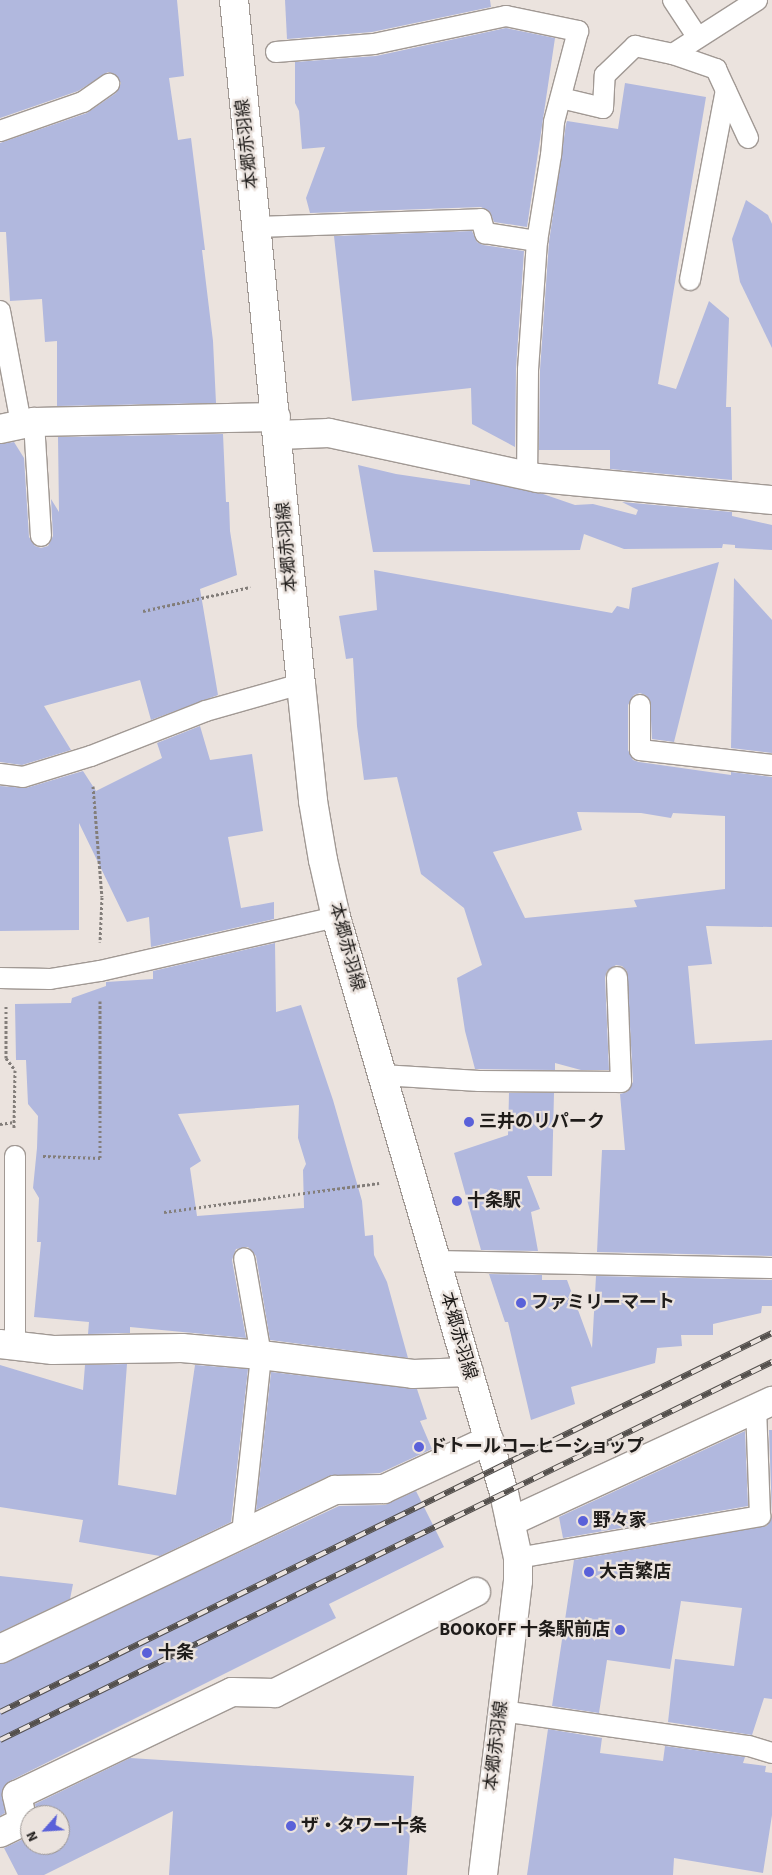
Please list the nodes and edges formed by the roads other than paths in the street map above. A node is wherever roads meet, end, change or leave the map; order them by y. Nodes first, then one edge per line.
1 (234, 0) edge
2 (673, 0) edge
3 (758, 0) edge
4 (698, 38) junction
5 (276, 52) dead end
6 (672, 54) junction
7 (109, 84) dead end
8 (726, 90) junction
9 (560, 98) junction
10 (0, 131) edge
11 (748, 138) dead end
12 (256, 228) junction
13 (537, 241) junction
14 (690, 280) dead end
15 (0, 311) edge
16 (18, 425) edge
17 (277, 426) junction
18 (527, 475) junction
19 (772, 500) edge
20 (41, 536) dead end
21 (301, 684) junction
22 (640, 705) dead end
23 (772, 765) edge
24 (0, 774) edge
25 (336, 917) junction
26 (618, 977) dead end
27 (3, 978) edge
28 (382, 1075) junction
29 (14, 1156) road end
30 (244, 1258) dead end
31 (436, 1261) junction
32 (772, 1268) edge
33 (7, 1345) edge
34 (261, 1355) junction
35 (470, 1372) junction
36 (764, 1405) edge
37 (488, 1440) junction
38 (510, 1522) junction
39 (242, 1534) junction
40 (518, 1558) junction
41 (476, 1592) dead end
42 (0, 1649) edge
43 (502, 1711) junction
44 (772, 1753) edge
45 (0, 1833) edge
46 (483, 1875) edge

1 - 12 street, 本郷赤羽線
2 - 4 lane
3 - 4 lane
4 - 6 lane
5 - 9 lane
6 - 8 lane
6 - 9 lane
7 - 10 lane
8 - 11 lane
8 - 14 lane
9 - 13 lane
12 - 13 lane
12 - 17 street, 本郷赤羽線
13 - 18 lane
15 - 16 lane
16 - 17 street
16 - 20 lane
17 - 18 street
17 - 21 street, 本郷赤羽線
18 - 19 street
21 - 24 lane
21 - 25 street, 本郷赤羽線
22 - 23 lane
25 - 27 lane
25 - 28 street, 本郷赤羽線
26 - 28 lane
28 - 31 street, 本郷赤羽線
29 - 33 lane
30 - 34 lane
31 - 32 lane
31 - 35 street, 本郷赤羽線
33 - 34 street
34 - 35 street
34 - 39 lane
35 - 37 street, 本郷赤羽線
36 - 38 street
36 - 40 lane
37 - 38 street, 本郷赤羽線
37 - 39 street
38 - 40 street, 本郷赤羽線
39 - 42 street
40 - 43 street, 本郷赤羽線
41 - 45 street
43 - 44 lane
43 - 46 street, 本郷赤羽線

